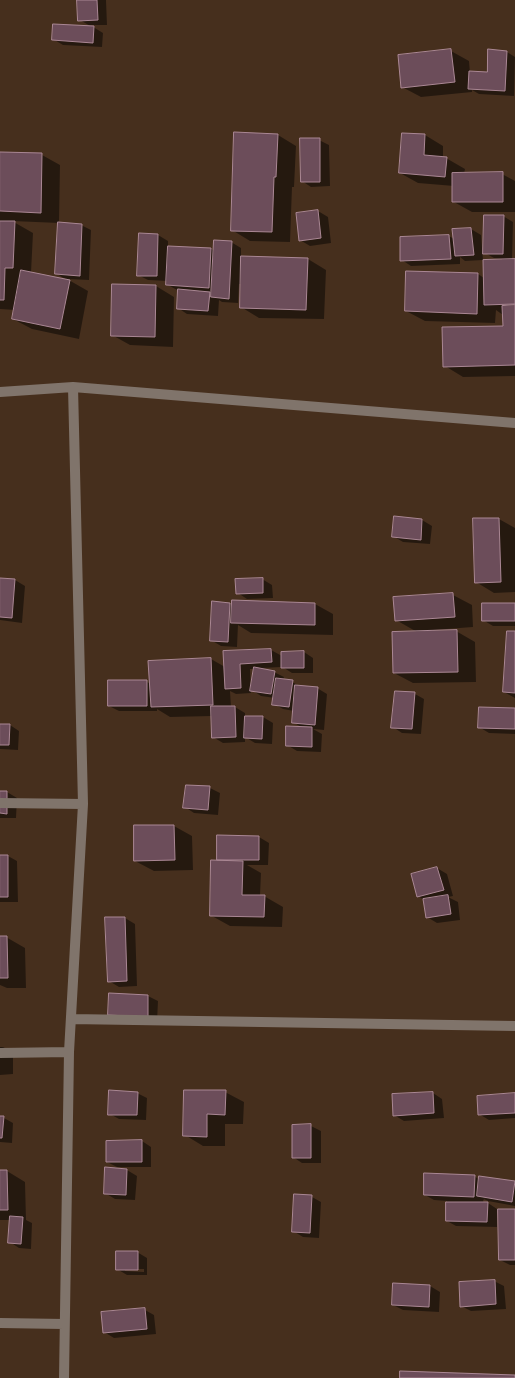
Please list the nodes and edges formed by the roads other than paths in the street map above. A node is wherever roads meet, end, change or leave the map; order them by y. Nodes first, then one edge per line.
1 (73, 387) junction
2 (0, 392) edge
3 (515, 423) edge
4 (0, 803) edge
5 (83, 804) junction
6 (71, 1020) junction
7 (515, 1026) edge
8 (69, 1052) junction
9 (0, 1053) edge
10 (0, 1323) edge
11 (64, 1324) junction
12 (64, 1378) edge

1 - 2 street
1 - 3 street
1 - 5 street
4 - 5 street
5 - 6 street
6 - 7 street
6 - 8 street
8 - 9 street
8 - 11 street
10 - 11 street
11 - 12 street

